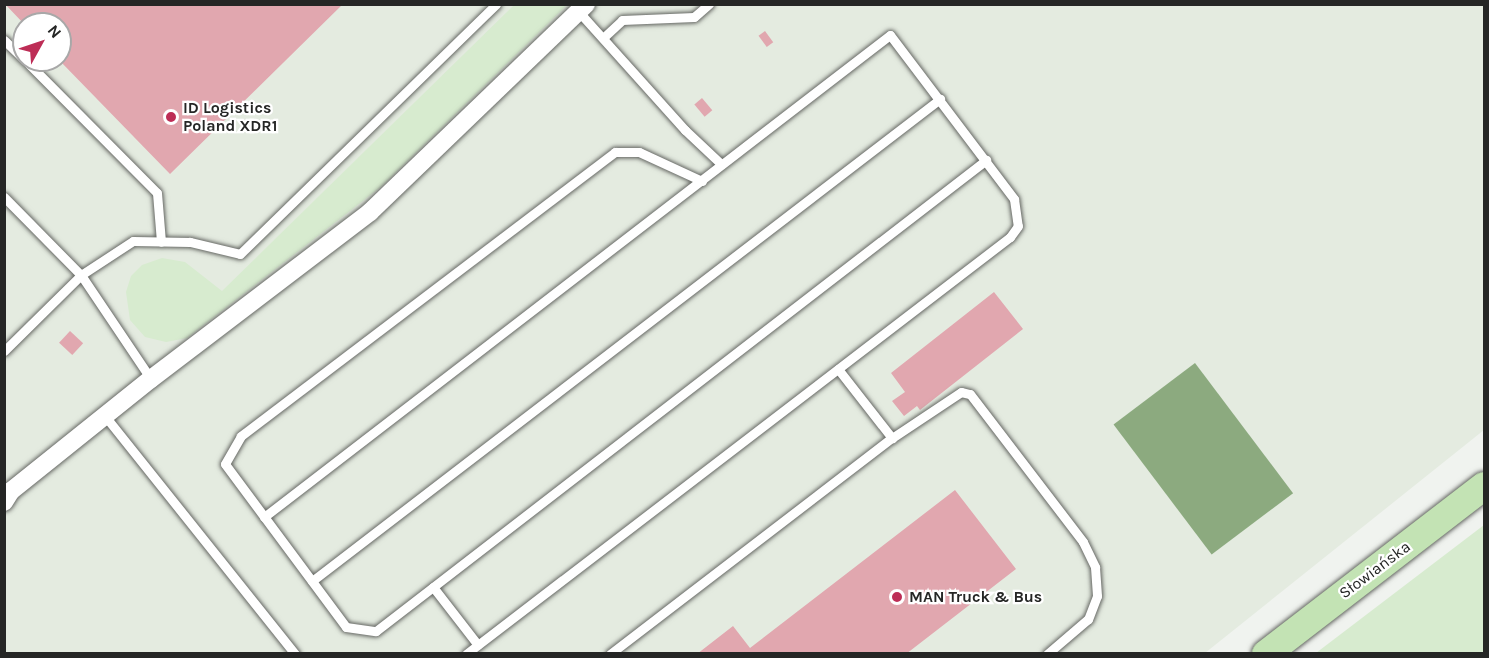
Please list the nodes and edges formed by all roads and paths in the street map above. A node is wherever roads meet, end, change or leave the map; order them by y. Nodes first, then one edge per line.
1 (496, 4) edge
2 (709, 4) edge
3 (582, 8) edge
4 (604, 37) junction
5 (36, 72) edge
6 (940, 99) junction
7 (986, 160) junction
8 (721, 164) junction
9 (702, 181) junction
10 (4, 197) edge
11 (161, 242) junction
12 (81, 275) junction
13 (4, 351) edge
14 (838, 369) junction
15 (152, 379) junction
16 (105, 416) junction
17 (892, 438) junction
18 (1485, 486) edge
19 (4, 502) edge
20 (264, 517) junction
21 (312, 580) junction
22 (433, 588) junction
23 (478, 645) junction
24 (621, 650) edge
25 (291, 652) edge
26 (466, 654) edge
27 (610, 654) edge
28 (1047, 654) edge
29 (1266, 654) edge

1 - 11 lane
2 - 4 lane
3 - 4 lane
3 - 15 street
4 - 8 lane
5 - 11 lane
6 - 7 lane
6 - 8 lane
6 - 21 lane
7 - 14 lane
7 - 22 lane
8 - 9 lane
9 - 20 lane
9 - 20 lane
10 - 12 lane
11 - 12 lane
12 - 13 lane
12 - 15 lane
14 - 17 lane
14 - 23 lane
15 - 16 street
16 - 19 street
16 - 25 lane
17 - 24 lane
17 - 28 lane
18 - 29 main road, Słowiańska
20 - 21 lane
21 - 22 lane
22 - 23 lane
23 - 26 lane
24 - 27 lane

